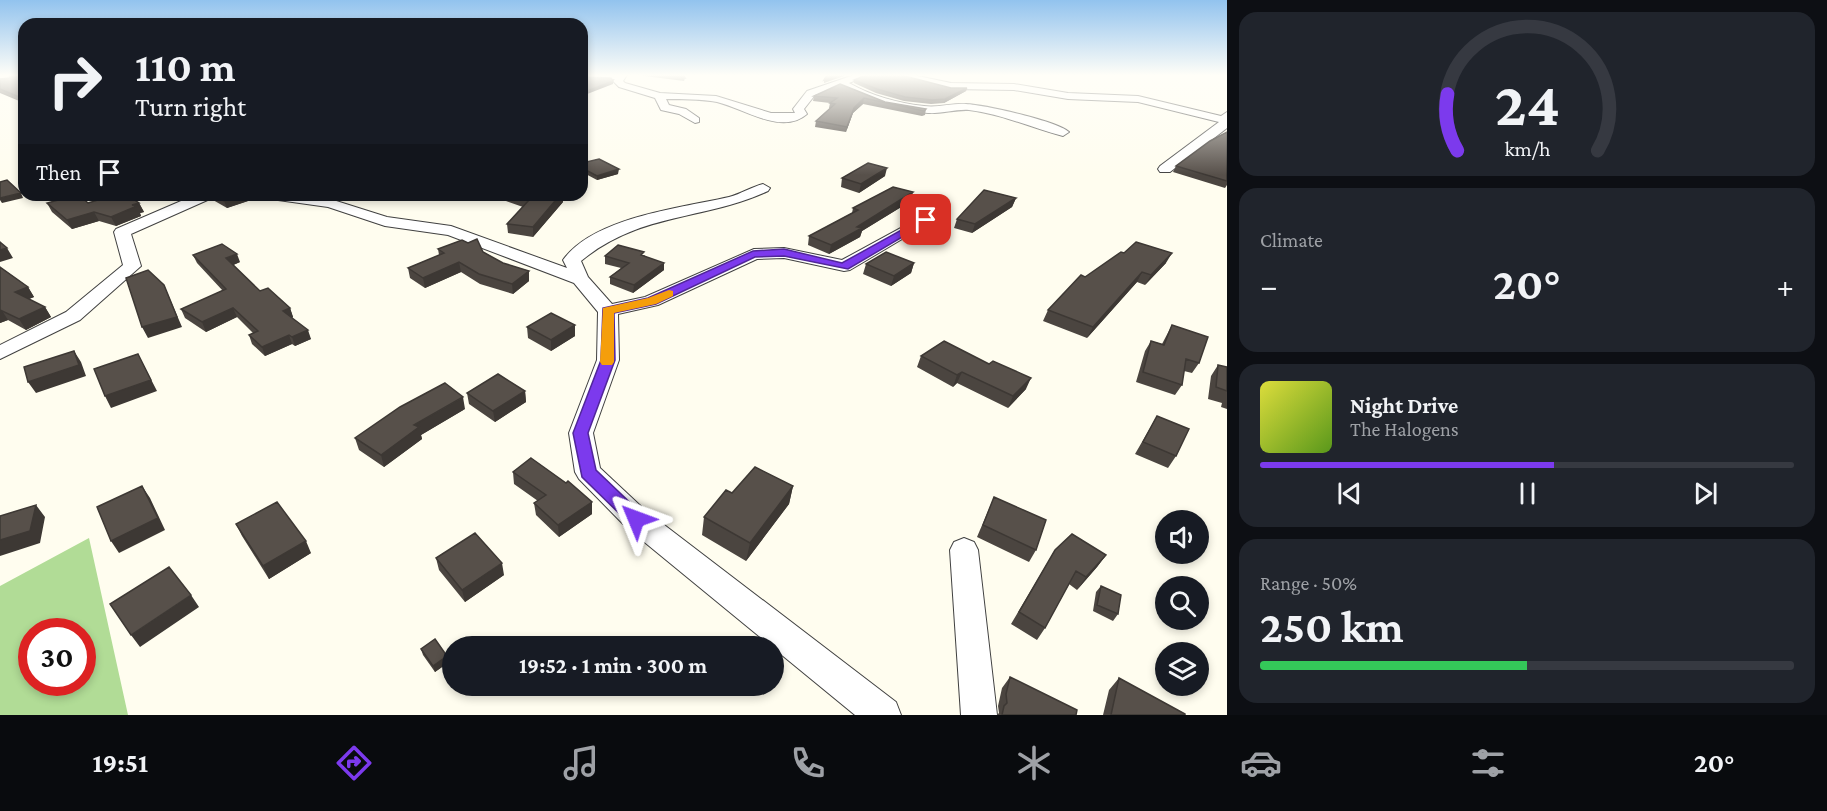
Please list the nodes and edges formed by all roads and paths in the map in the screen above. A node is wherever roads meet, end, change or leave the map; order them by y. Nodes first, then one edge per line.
1 (667, 108) edge
2 (747, 108) edge
3 (799, 108) edge
4 (920, 108) edge
5 (960, 108) edge
6 (970, 108) edge
7 (1181, 108) edge
8 (1226, 118) edge
9 (695, 120) dead end
10 (1063, 132) dead end
11 (1166, 169) dead end
12 (763, 188) dead end
13 (193, 201) edge
14 (333, 201) edge
15 (926, 220) dead end
16 (580, 279) junction
17 (608, 311) junction
18 (0, 353) edge
19 (964, 550) dead end
20 (883, 715) edge
21 (979, 715) edge

1 - 9 street
2 - 3 street
4 - 5 street
6 - 10 street
7 - 8 street
8 - 11 street
12 - 16 street
13 - 18 street
14 - 16 street
15 - 17 street
16 - 17 street
17 - 20 street
19 - 21 street

